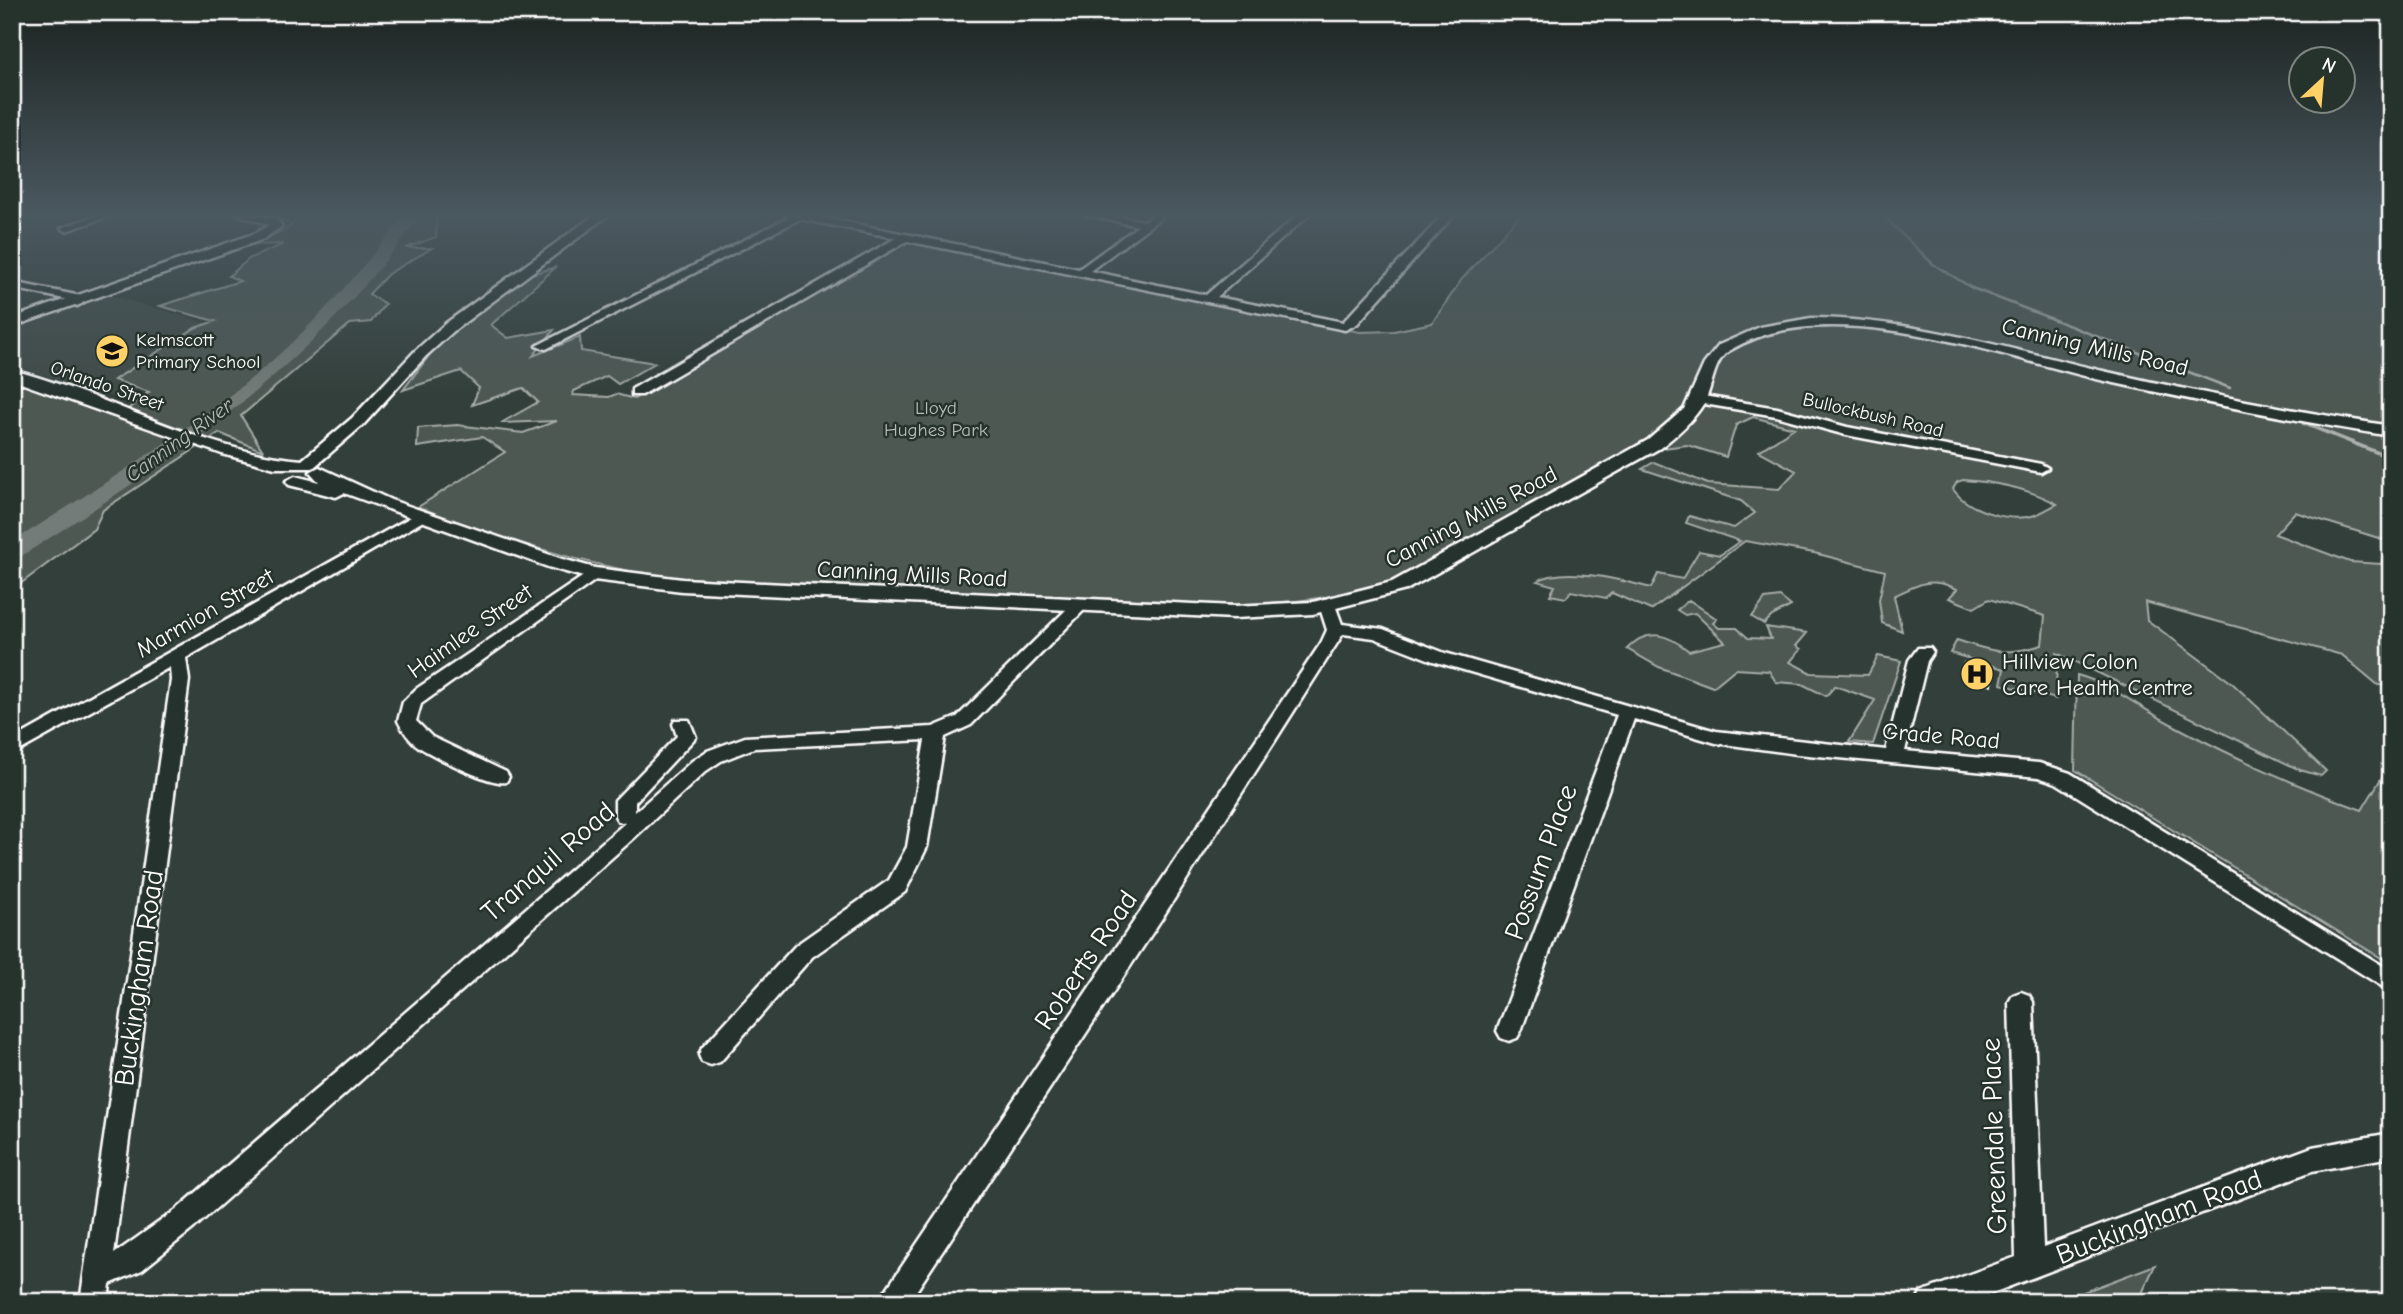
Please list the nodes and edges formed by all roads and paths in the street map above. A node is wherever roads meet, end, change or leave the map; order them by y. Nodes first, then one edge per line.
1 (152, 275) edge
2 (520, 275) edge
3 (678, 275) edge
4 (839, 275) edge
5 (1093, 275) edge
6 (1235, 275) edge
7 (1394, 275) edge
8 (18, 286) edge
9 (1209, 298) junction
10 (74, 302) junction
11 (12, 325) edge
12 (542, 346) dead end
13 (12, 375) edge
14 (637, 392) dead end
15 (1698, 399) junction
16 (2391, 431) edge
17 (2041, 468) dead end
18 (304, 471) junction
19 (385, 504) junction
20 (420, 517) junction
21 (594, 574) junction
22 (1320, 606) junction
23 (1079, 607) junction
24 (1330, 637) junction
25 (1924, 652) dead end
26 (177, 655) junction
27 (1627, 713) junction
28 (682, 724) dead end
29 (936, 733) junction
30 (12, 749) edge
31 (1894, 756) junction
32 (499, 777) dead end
33 (640, 821) junction
34 (2391, 983) edge
35 (2021, 1002) dead end
36 (1509, 1031) dead end
37 (711, 1055) dead end
38 (2391, 1145) edge
39 (2030, 1267) junction
40 (98, 1275) junction
41 (94, 1302) edge
42 (892, 1302) edge
43 (1931, 1302) edge

1 - 10 main road
2 - 18 main road
3 - 12 street
4 - 14 street
5 - 9 street
6 - 9 street
7 - 9 street
8 - 10 street
10 - 11 main road
13 - 18 main road, Orlando Street
15 - 16 main road, Canning Mills Road
15 - 17 street, Bullockbush Road
15 - 22 main road, Canning Mills Road
18 - 19 main road, Canning Mills Road
18 - 19 main road, Canning Mills Road
19 - 20 main road, Canning Mills Road
20 - 21 main road, Canning Mills Road
20 - 26 street, Marmion Street
21 - 23 main road, Canning Mills Road
21 - 32 street, Haimlee Street
22 - 23 main road, Canning Mills Road
22 - 24 street
23 - 29 street, Tranquil Road
24 - 27 street, Grade Road
24 - 42 street, Roberts Road
25 - 31 street
26 - 30 street, Marmion Street
26 - 40 street, Buckingham Road
27 - 31 street, Grade Road
27 - 36 street, Possum Place
28 - 33 street
29 - 33 street, Tranquil Road
29 - 37 street
31 - 34 street, Grade Road
33 - 40 street, Tranquil Road
35 - 39 street, Greendale Place
38 - 39 street, Buckingham Road
39 - 43 street, Buckingham Road
40 - 41 street, Buckingham Road

